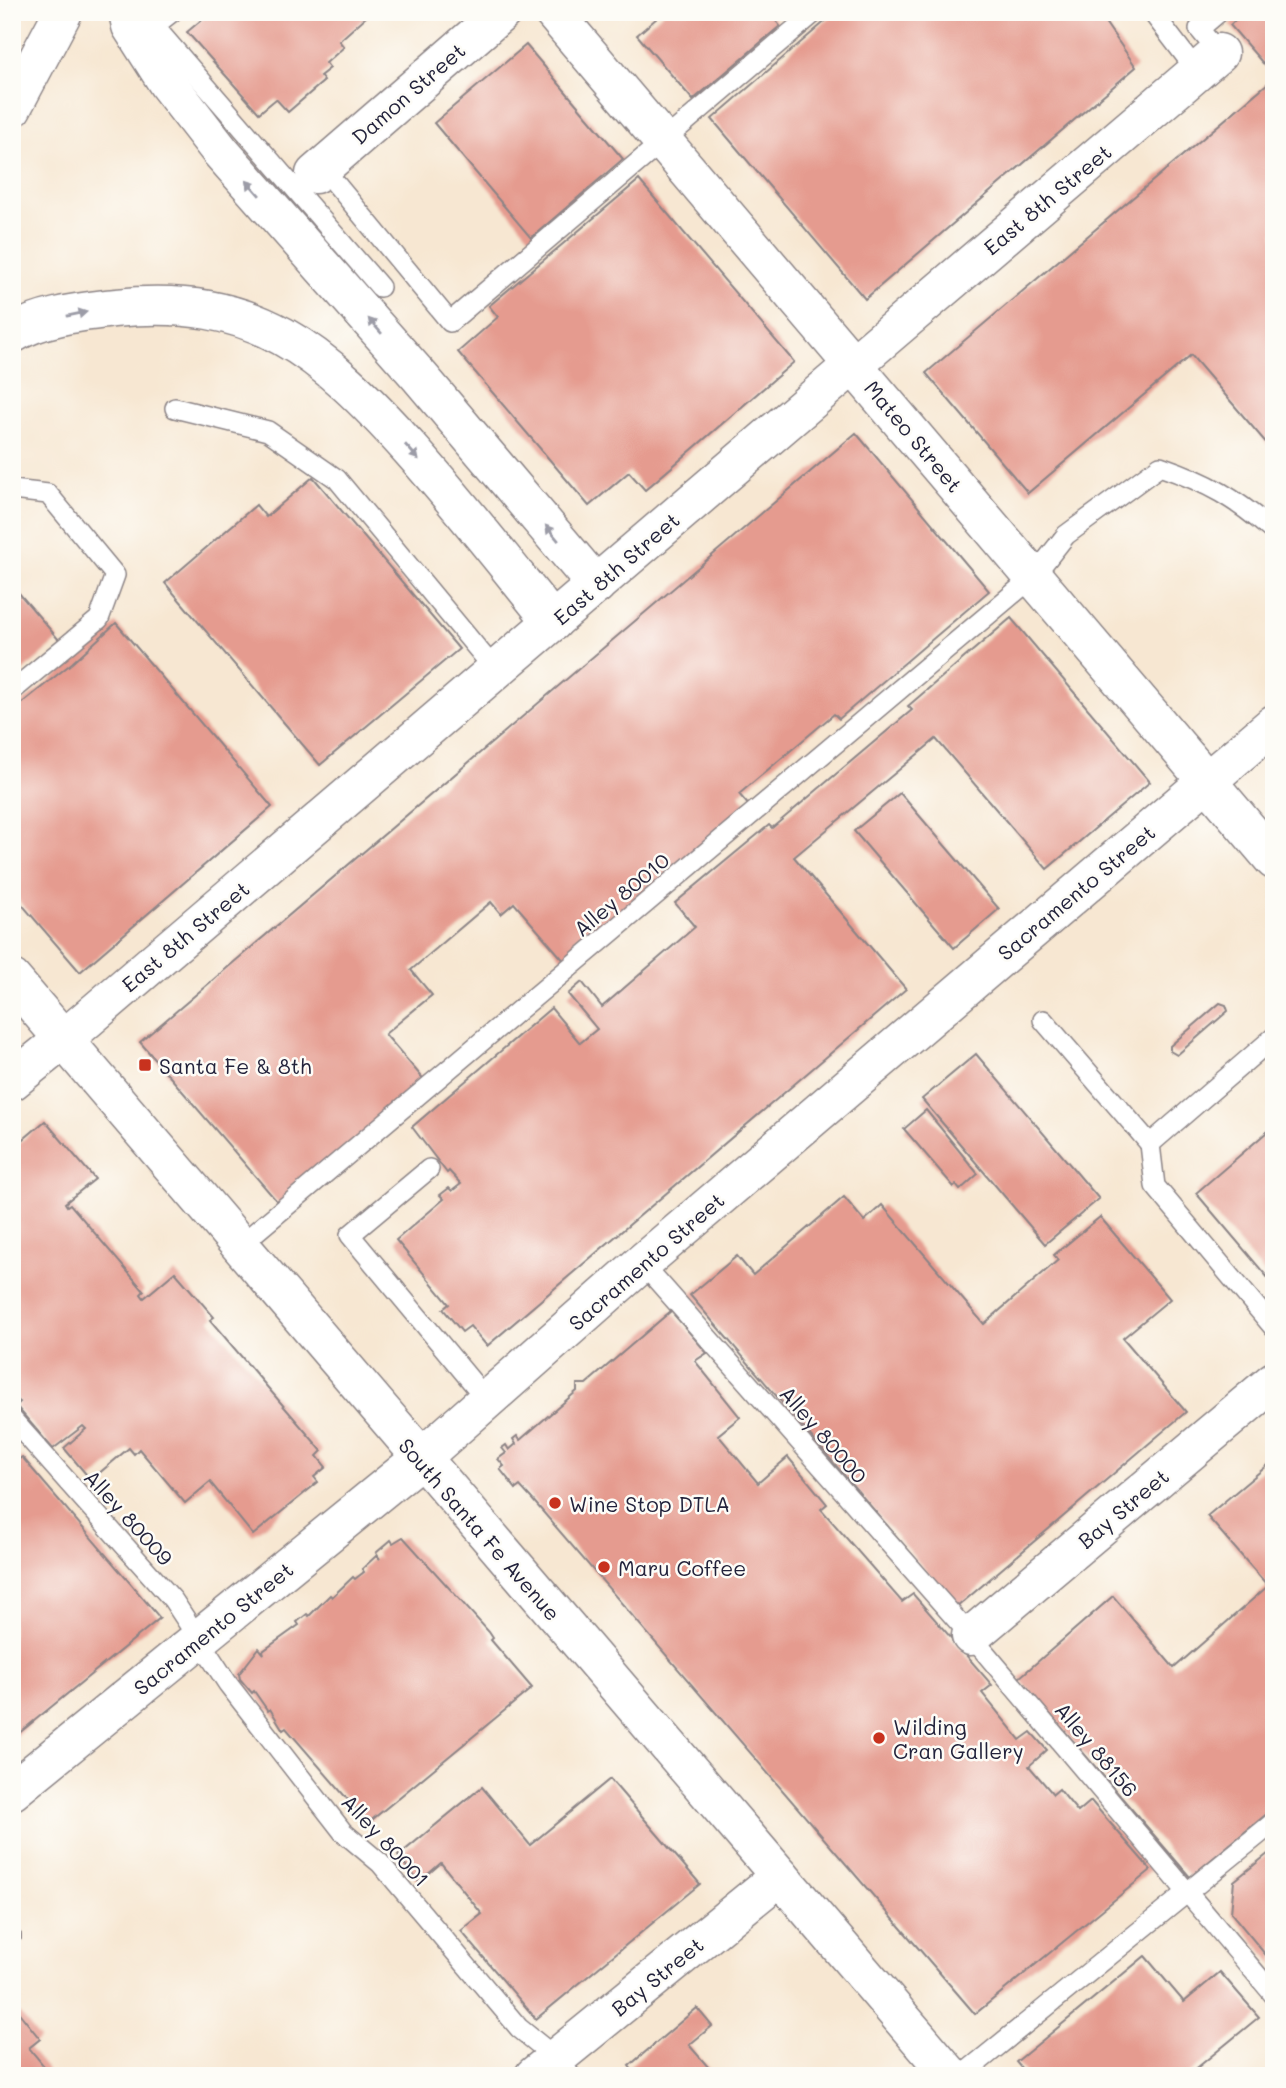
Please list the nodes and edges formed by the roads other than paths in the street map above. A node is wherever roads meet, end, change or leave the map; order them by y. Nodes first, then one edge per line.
1 (64, 12) edge
2 (128, 12) edge
3 (172, 12) edge
4 (502, 12) edge
5 (553, 12) edge
6 (815, 12) edge
7 (1152, 12) edge
8 (1219, 12) edge
9 (1208, 62) junction
10 (12, 108) edge
11 (664, 142) junction
12 (319, 171) joint
13 (380, 287) dead end
14 (12, 334) edge
15 (853, 364) junction
16 (174, 408) dead end
17 (12, 490) edge
18 (1274, 532) edge
19 (1033, 577) junction
20 (596, 585) junction
21 (553, 622) junction
22 (496, 671) junction
23 (12, 691) edge
24 (1274, 724) edge
25 (1205, 782) junction
26 (1274, 860) edge
27 (12, 979) edge
28 (1043, 1020) dead end
29 (1274, 1037) edge
30 (64, 1039) junction
31 (12, 1081) edge
32 (1150, 1144) junction
33 (429, 1169) dead end
34 (239, 1246) junction
35 (642, 1263) junction
36 (1274, 1328) edge
37 (1274, 1381) edge
38 (487, 1400) junction
39 (15, 1428) edge
40 (420, 1459) junction
41 (971, 1636) junction
42 (199, 1639) junction
43 (12, 1791) edge
44 (1274, 1822) edge
45 (780, 1876) junction
46 (1188, 1892) junction
47 (1274, 1995) edge
48 (554, 2070) edge
49 (951, 2076) edge
50 (961, 2076) edge

1 - 10 main road
20 -> 2 main road
3 - 13 lane
4 - 12 main road, Damon Street
5 - 11 main road, Mateo Street
6 - 11 lane
7 - 9 lane
8 - 9 lane
9 - 15 main road, East 8th Street
11 - 12 lane
11 - 15 main road, Mateo Street
14 -> 21 main road
15 - 19 main road, Mateo Street
15 - 20 main road, East 8th Street
16 - 22 lane
17 - 23 lane
18 - 19 lane, Alley 80010
19 - 25 main road, Mateo Street
19 - 34 lane, Alley 80010
20 - 21 main road, East 8th Street
21 - 22 main road, East 8th Street
22 - 30 main road, East 8th Street
24 - 25 main road, Sacramento Street
25 - 26 main road, Mateo Street
25 - 35 main road, Sacramento Street
27 - 30 main road, South Santa Fe Avenue
28 - 32 lane
29 - 32 lane
30 - 31 main road, East 8th Street
30 - 34 main road, South Santa Fe Avenue
32 - 36 lane
33 - 38 lane
34 - 40 main road, South Santa Fe Avenue
35 - 38 main road, Sacramento Street
35 - 41 lane, Alley 80000
37 - 41 main road, Bay Street
38 - 40 main road, Sacramento Street
39 - 42 lane, Alley 80009
40 - 42 main road, Sacramento Street
40 - 45 main road, South Santa Fe Avenue
41 - 46 lane, Alley 88156
42 - 43 main road, Sacramento Street
42 - 48 lane, Alley 80001
44 - 46 lane
45 - 48 main road, Bay Street
45 - 49 main road, South Santa Fe Avenue
46 - 47 lane, Alley 88156
46 - 50 lane

